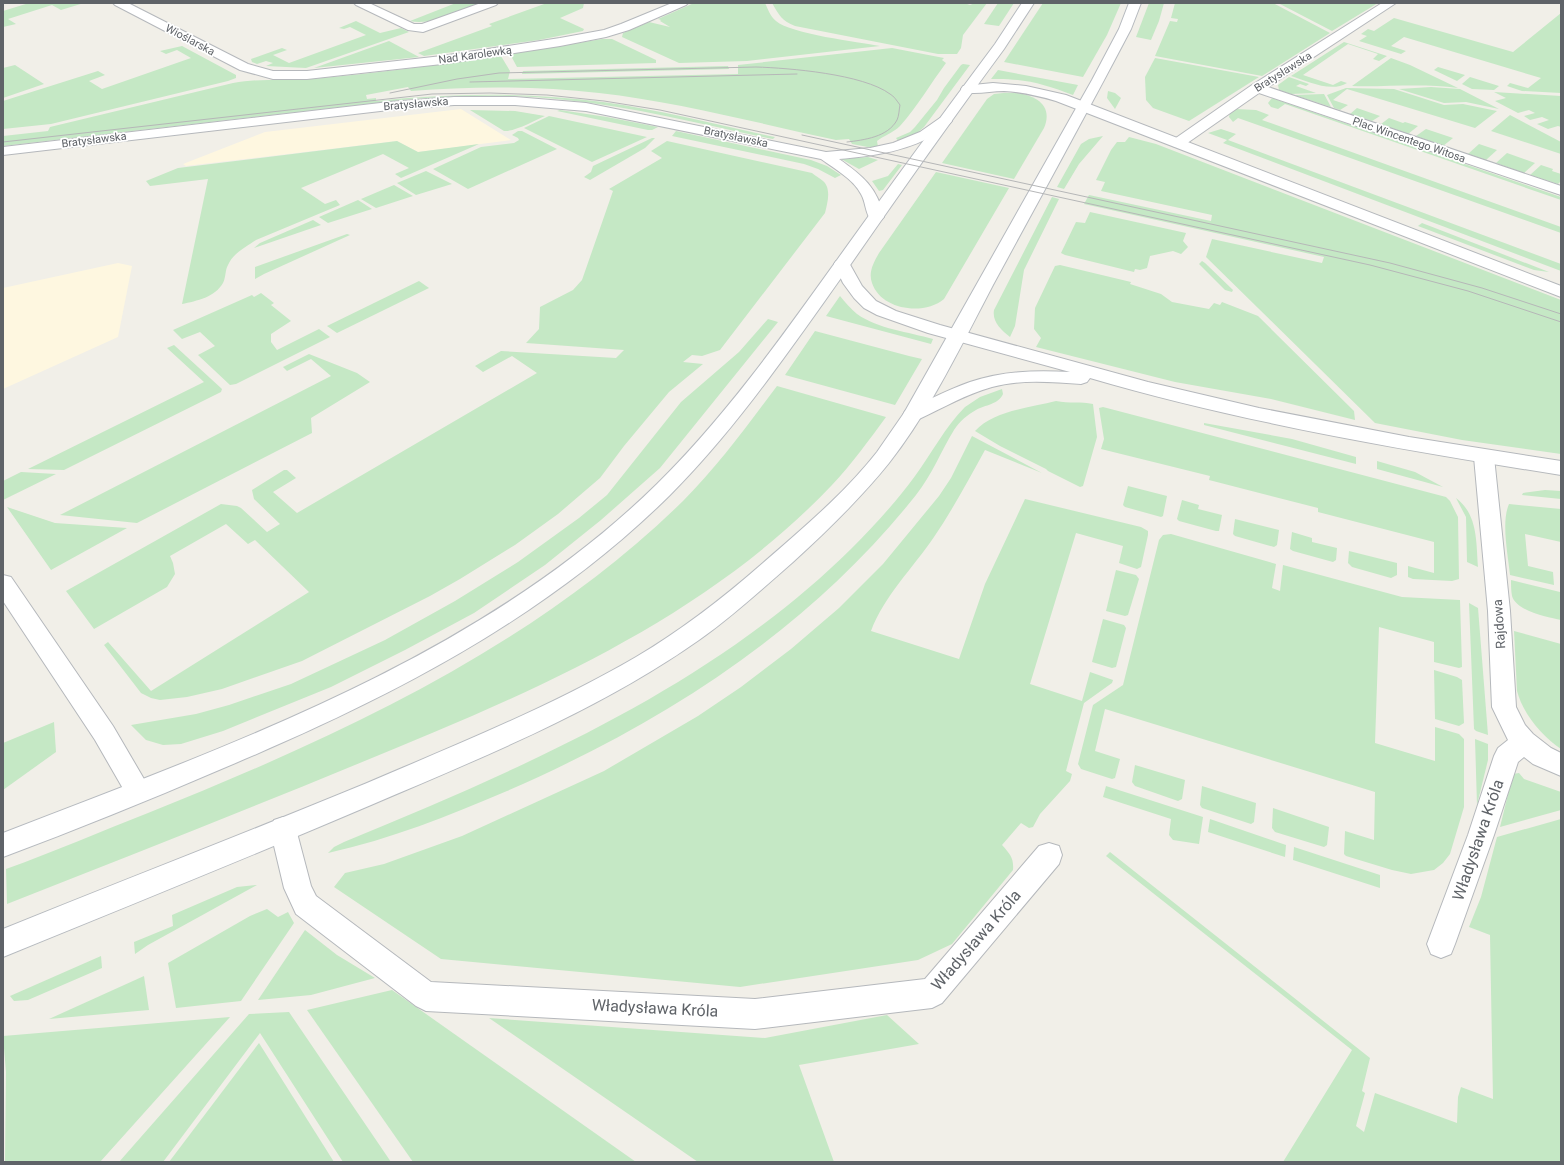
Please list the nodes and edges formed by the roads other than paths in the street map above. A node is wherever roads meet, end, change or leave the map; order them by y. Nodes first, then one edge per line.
1 (119, 3) edge
2 (360, 3) edge
3 (492, 3) edge
4 (682, 3) edge
5 (1028, 3) edge
6 (1135, 3) edge
7 (1390, 3) edge
8 (262, 73) joint
9 (1257, 88) junction
10 (968, 89) junction
11 (1083, 106) junction
12 (945, 121) junction
13 (1178, 143) junction
14 (3, 151) edge
15 (826, 156) junction
16 (1561, 192) edge
17 (876, 217) junction
18 (842, 264) junction
19 (1561, 292) edge
20 (958, 335) junction
21 (1132, 384) junction
22 (912, 415) junction
23 (1484, 457) junction
24 (1561, 468) edge
25 (4, 586) edge
26 (1524, 742) junction
27 (1561, 765) edge
28 (138, 791) junction
29 (283, 829) junction
30 (3, 845) edge
31 (1049, 855) dead end
32 (3, 943) edge
33 (1441, 944) dead end

1 - 8 street, Wioślarska
2 - 3 street
4 - 8 street, Nad Karolewką
5 - 10 street
6 - 11 street
7 - 9 street, Bratysławska
9 - 13 street, Bratysławska
9 - 16 street, Plac Wincentego Witosa
10 - 11 street
10 - 12 street
11 - 13 street
11 - 20 street
12 - 15 street, Bratysławska
12 - 17 street
13 - 19 street
14 - 15 street, Bratysławska
15 - 17 street, Bratysławska
17 - 18 street
18 - 20 street
18 - 28 street
20 - 21 street
20 - 22 street
21 - 22 street
21 - 23 street
22 - 29 street
23 - 24 street
23 - 26 street, Rajdowa
25 - 28 street
26 - 27 street, Rajdowa
26 - 33 street, Władysława Króla
28 - 30 street
29 - 31 street, Władysława Króla
29 - 32 street

